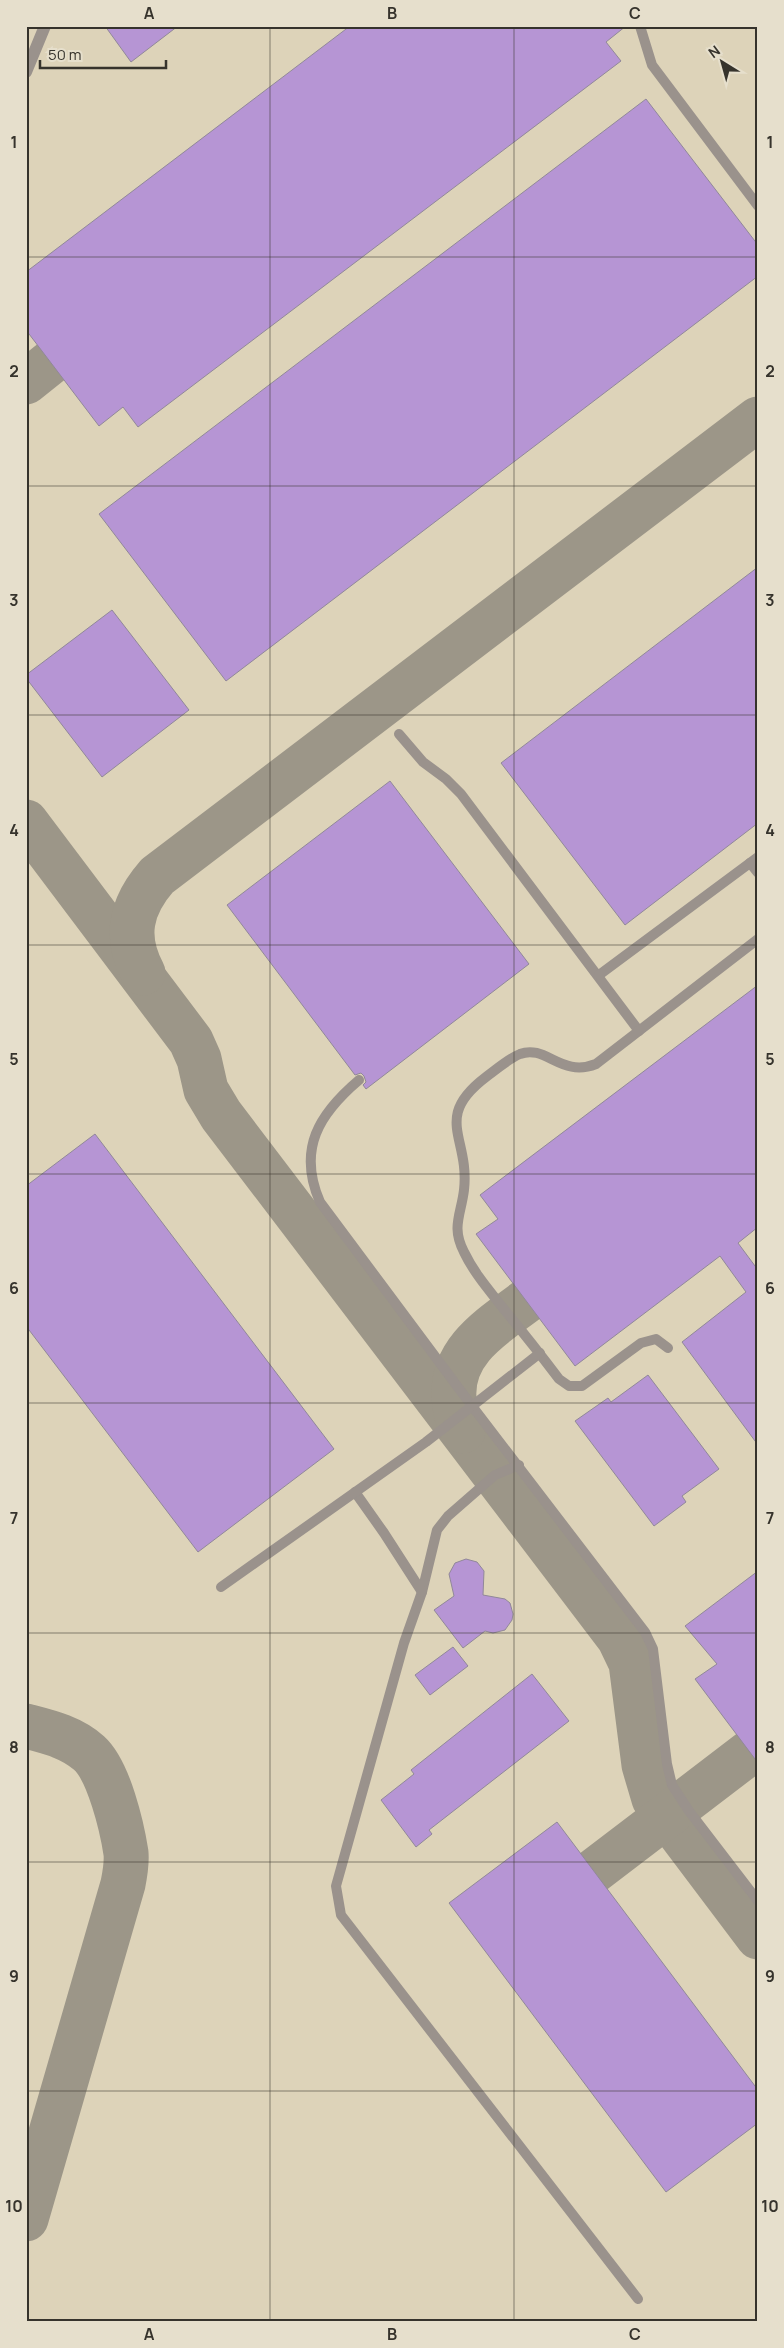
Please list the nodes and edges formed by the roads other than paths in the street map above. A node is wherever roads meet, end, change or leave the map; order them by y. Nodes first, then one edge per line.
1 (45, 26) edge
2 (640, 26) edge
3 (26, 72) edge
4 (758, 206) edge
5 (399, 734) dead end
6 (754, 860) edge
7 (758, 873) edge
8 (758, 939) edge
9 (599, 975) junction
10 (639, 1031) junction
11 (359, 1080) dead end
12 (668, 1348) dead end
13 (540, 1353) junction
14 (472, 1406) junction
15 (519, 1465) junction
16 (355, 1492) junction
17 (221, 1587) dead end
18 (422, 1592) junction
19 (758, 1902) edge
20 (638, 2299) dead end

1 - 3 street
2 - 4 lane
5 - 9 lane
6 - 7 lane
6 - 9 lane
8 - 10 lane
9 - 10 lane
10 - 13 lane
11 - 14 lane
12 - 13 lane
13 - 14 lane
14 - 15 lane
14 - 16 lane
15 - 18 lane
15 - 19 lane
16 - 17 lane
16 - 18 lane
18 - 20 lane

